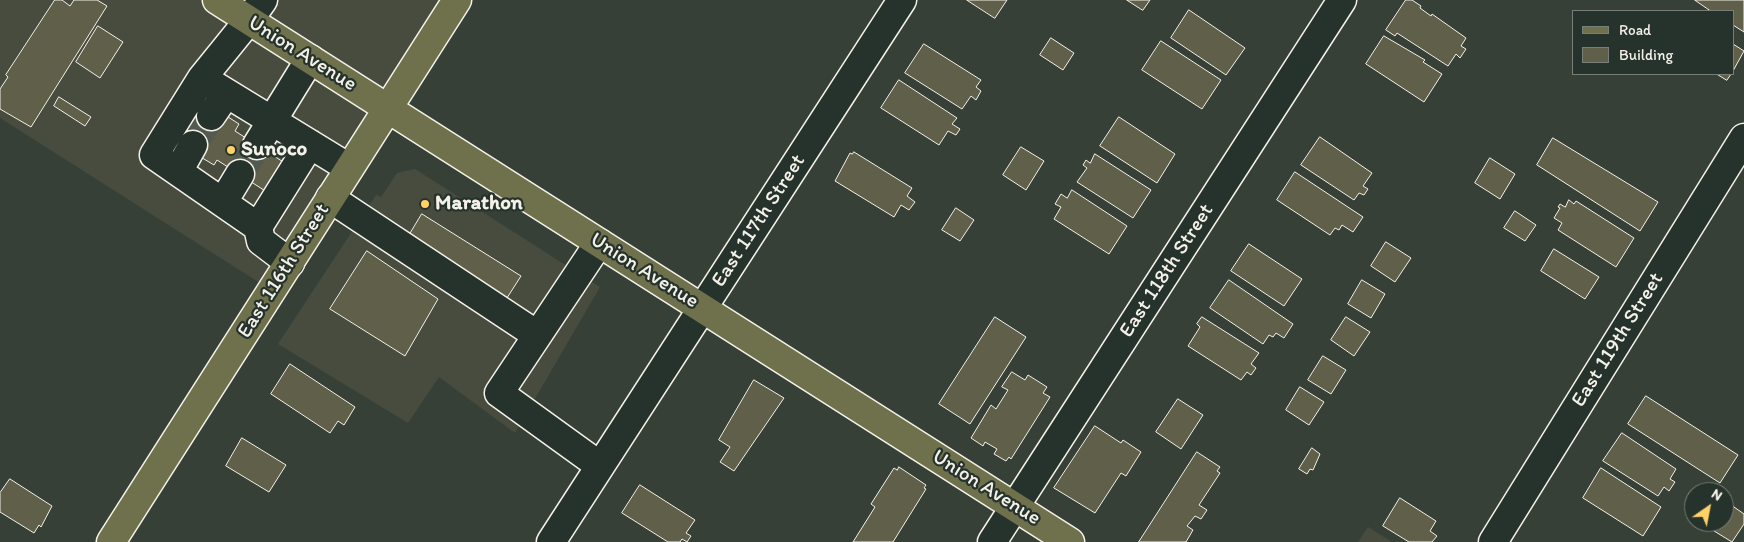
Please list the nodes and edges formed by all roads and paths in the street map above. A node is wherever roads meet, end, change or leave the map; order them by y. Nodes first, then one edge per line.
1 (217, 0) edge
2 (457, 0) edge
3 (902, 0) edge
4 (1342, 0) edge
5 (256, 10) edge
6 (310, 59) junction
7 (202, 78) junction
8 (226, 94) junction
9 (387, 108) junction
10 (212, 116) tunnel mouth
11 (265, 117) junction
12 (1744, 138) edge
13 (250, 141) tunnel mouth
14 (310, 144) junction
15 (193, 145) tunnel mouth
16 (349, 168) junction
17 (179, 170) junction
18 (233, 170) tunnel mouth
19 (216, 197) junction
20 (330, 198) junction
21 (258, 227) junction
22 (599, 243) junction
23 (290, 262) junction
24 (702, 308) junction
25 (537, 335) junction
26 (600, 466) junction
27 (1015, 506) junction
28 (111, 542) edge
29 (550, 542) edge
30 (992, 542) edge
31 (1070, 542) edge
32 (1493, 542) edge

1 - 5 main road, Union Avenue
2 - 9 main road, East 116th Street
3 - 24 street, East 117th Street
4 - 27 street, East 118th Street
5 - 6 main road, Union Avenue
5 - 7 street
6 - 9 main road, Union Avenue
6 - 11 street
7 - 8 street
7 - 17 street
8 - 10 street
8 - 11 street
9 - 16 main road, East 116th Street
9 - 22 main road, Union Avenue
11 - 13 street
11 - 14 street
12 - 32 street, East 119th Street
14 - 16 street
14 - 21 street
15 - 17 street
16 - 20 main road, East 116th Street
17 - 19 street
18 - 19 street
19 - 21 street
20 - 23 main road, East 116th Street
20 - 25 street
21 - 23 street
22 - 24 main road, Union Avenue
22 - 25 street
23 - 28 main road, East 116th Street
24 - 26 street, East 117th Street
24 - 27 main road, Union Avenue
25 - 26 street
26 - 29 street, East 117th Street
27 - 30 street, East 118th Street
27 - 31 main road, Union Avenue

